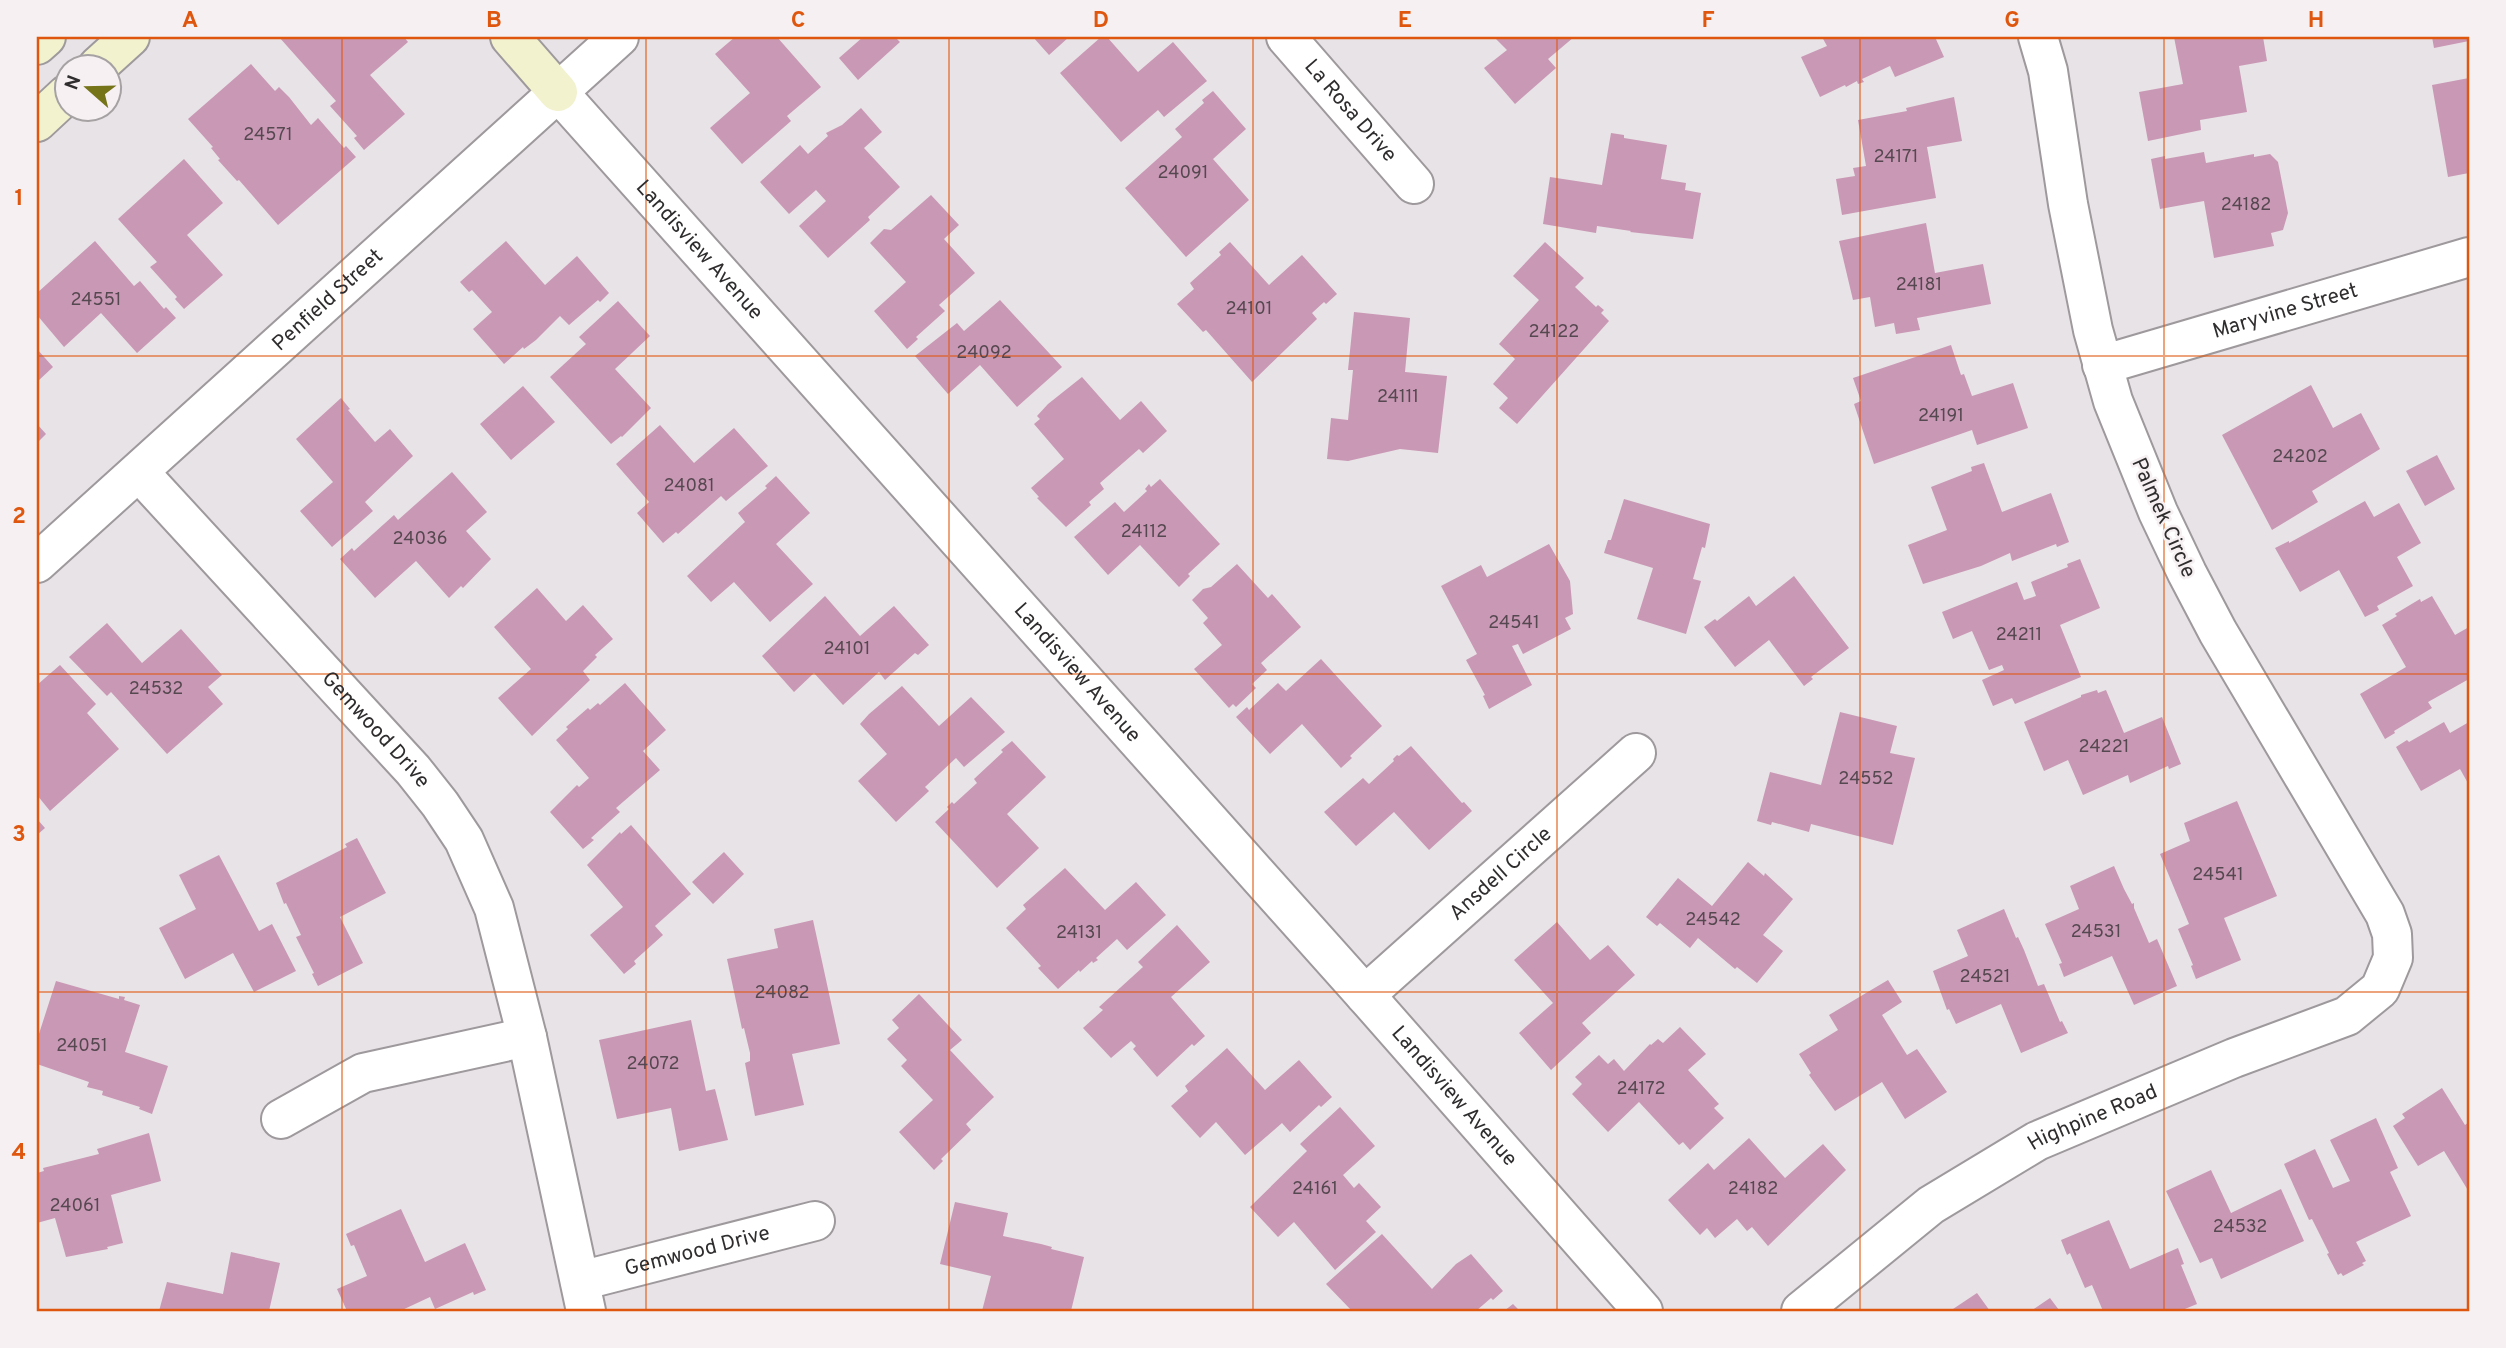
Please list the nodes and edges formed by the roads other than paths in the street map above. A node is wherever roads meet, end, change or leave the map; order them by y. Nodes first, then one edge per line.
1 (46, 37) edge
2 (130, 37) edge
3 (510, 37) edge
4 (618, 37) edge
5 (1286, 37) edge
6 (2038, 37) edge
7 (37, 45) edge
8 (113, 52) edge
9 (558, 93) junction
10 (52, 108) edge
11 (37, 122) edge
12 (1414, 184) dead end
13 (2469, 257) edge
14 (2102, 366) junction
15 (139, 472) junction
16 (37, 563) edge
17 (1636, 753) dead end
18 (2393, 958) joint
19 (1365, 995) junction
20 (527, 1037) junction
21 (281, 1119) dead end
22 (815, 1221) dead end
23 (583, 1296) edge
24 (1643, 1311) edge
25 (1801, 1311) edge

1 - 7 main road
2 - 8 main road
3 - 9 main road, Landisview Avenue
4 - 9 street, Penfield Street
5 - 12 street, La Rosa Drive
6 - 14 street, Palmek Circle
9 - 15 street, Penfield Street
9 - 19 street, Landisview Avenue
10 - 11 main road
13 - 14 street, Maryvine Street
14 - 18 street, Palmek Circle
15 - 16 street, Penfield Street
15 - 20 street, Gemwood Drive
17 - 19 street, Ansdell Circle
18 - 25 street, Highpine Road
19 - 24 street, Landisview Avenue
20 - 21 street
20 - 23 street, Gemwood Drive
22 - 23 street, Gemwood Drive

